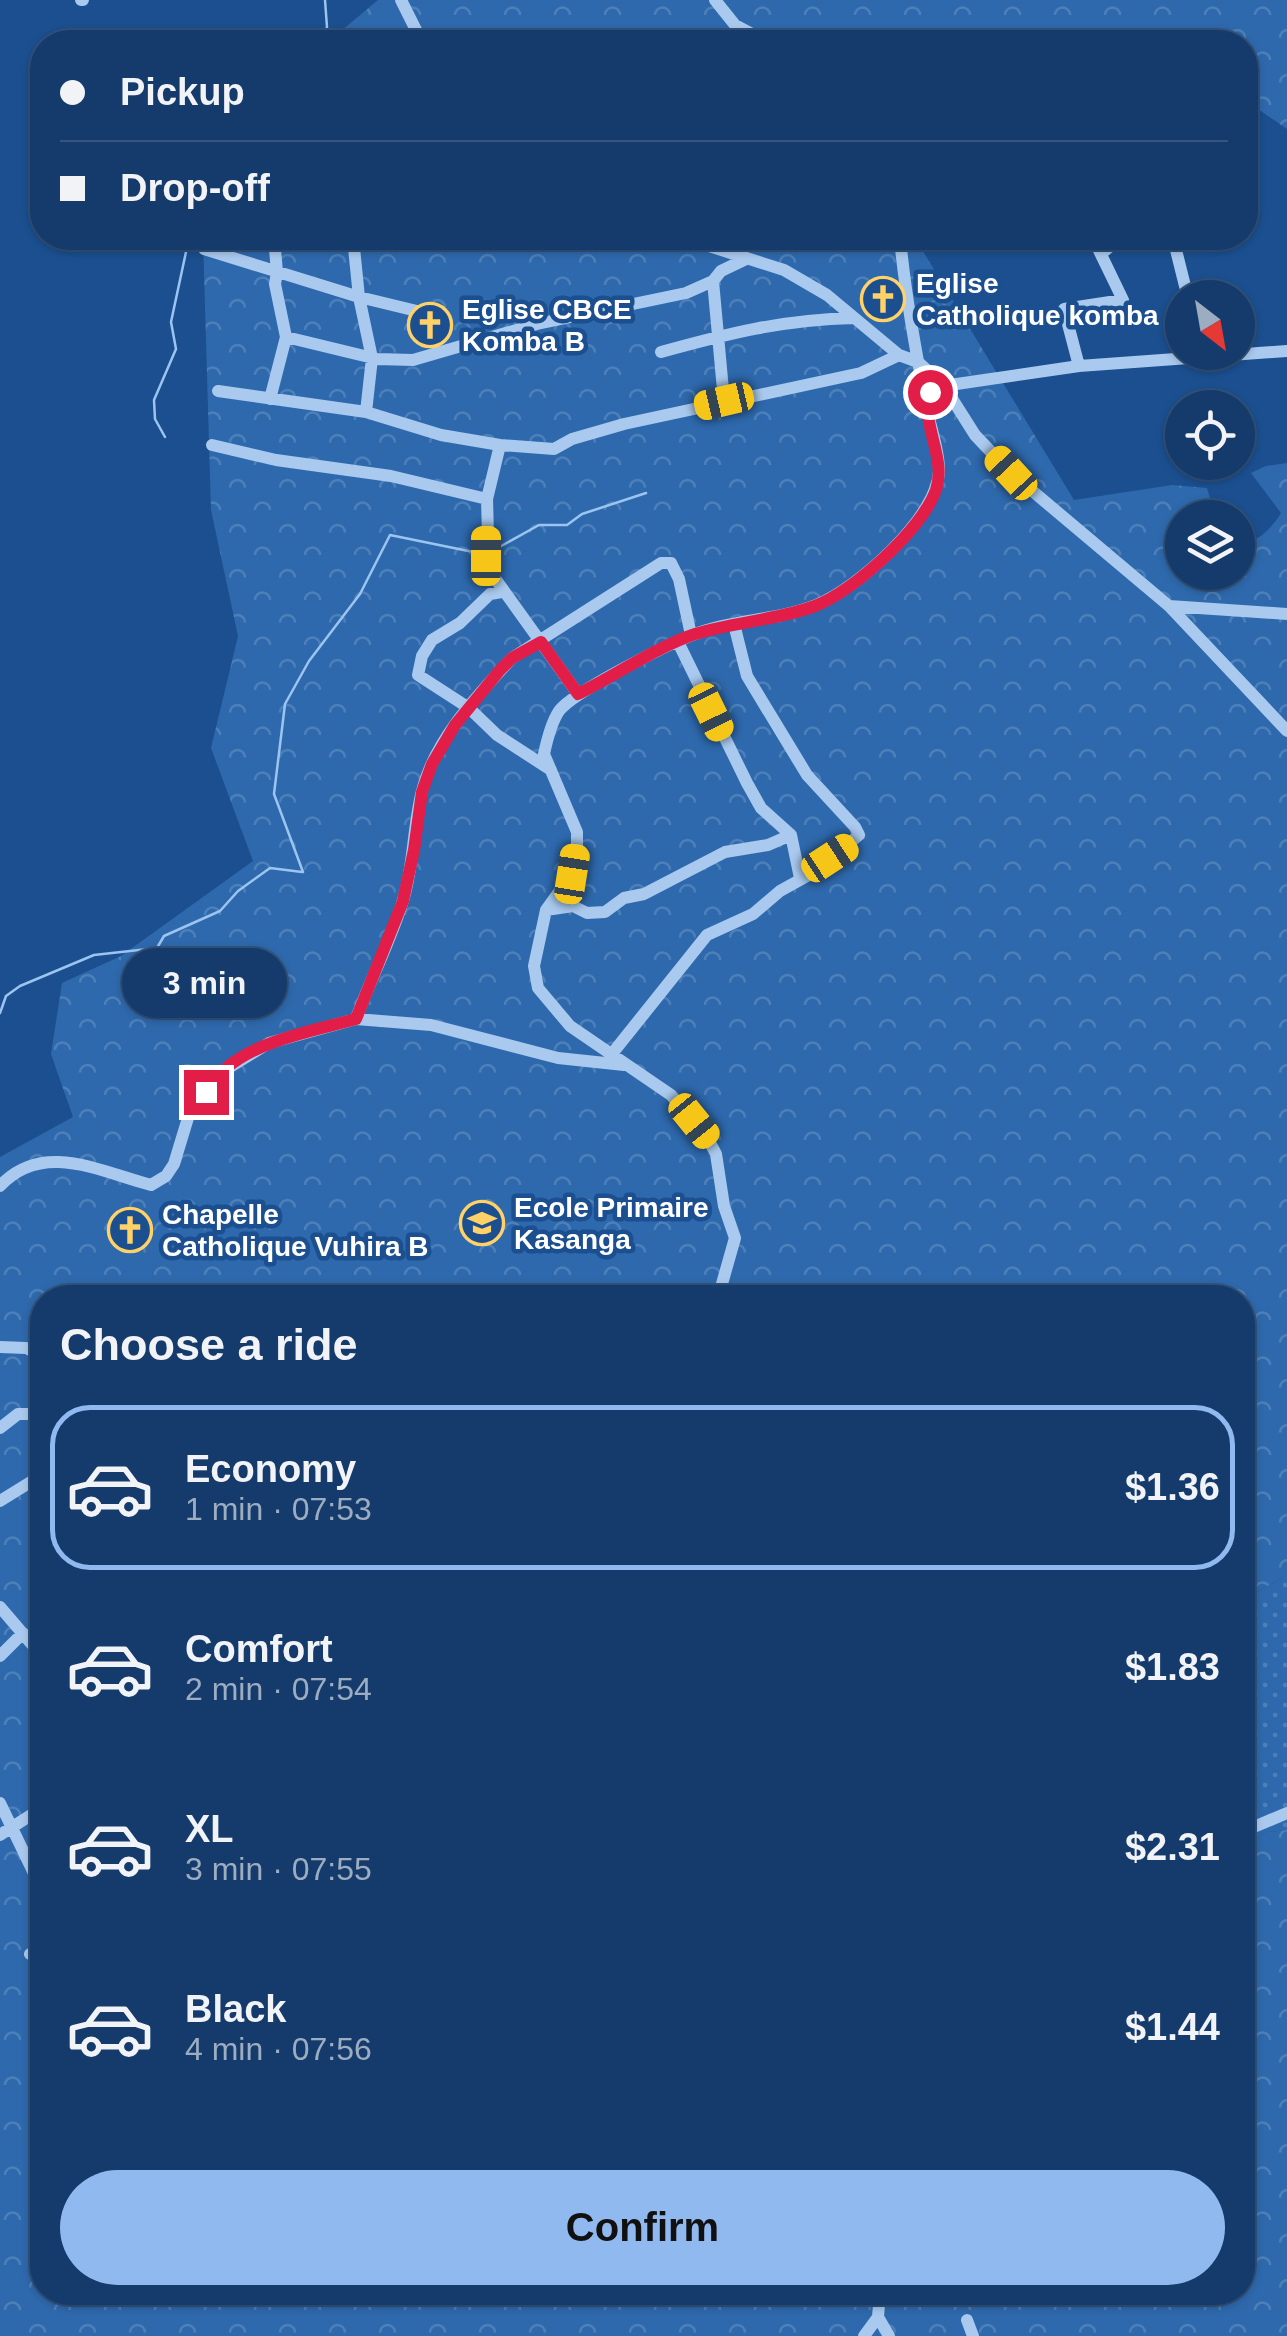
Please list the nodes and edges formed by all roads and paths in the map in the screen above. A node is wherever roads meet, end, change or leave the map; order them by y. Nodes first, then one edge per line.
1 (401, 0) edge
2 (715, 0) edge
3 (416, 30) edge
4 (744, 30) edge
5 (207, 250) edge
6 (275, 250) edge
7 (354, 250) edge
8 (719, 250) edge
9 (902, 250) edge
10 (1098, 250) edge
11 (1105, 250) edge
12 (1176, 250) edge
13 (1100, 254) junction
14 (746, 259) junction
15 (277, 272) junction
16 (1184, 280) edge
17 (713, 282) junction
18 (359, 297) junction
19 (421, 312) dead end
20 (854, 318) junction
21 (719, 334) junction
22 (286, 337) junction
23 (1287, 351) edge
24 (661, 352) dead end
25 (1255, 352) edge
26 (899, 354) junction
27 (372, 358) junction
28 (1165, 358) edge
29 (918, 362) junction
30 (1079, 366) junction
31 (944, 386) junction
32 (218, 392) dead end
33 (270, 399) junction
34 (724, 401) junction
35 (926, 406) junction
36 (366, 412) junction
37 (212, 445) dead end
38 (500, 446) junction
39 (487, 499) junction
40 (502, 592) junction
41 (1168, 606) junction
42 (1287, 614) edge
43 (734, 624) junction
44 (685, 639) junction
45 (541, 642) junction
46 (578, 694) junction
47 (469, 708) junction
48 (1287, 731) edge
49 (553, 772) junction
50 (790, 835) junction
51 (800, 878) junction
52 (546, 910) junction
53 (356, 1019) junction
54 (612, 1056) junction
55 (626, 1066) junction
56 (0, 1186) edge
57 (722, 1285) edge
58 (0, 1347) edge
59 (30, 1350) edge
60 (30, 1414) dead end
61 (0, 1428) edge
62 (30, 1483) edge
63 (0, 1501) edge
64 (0, 1607) edge
65 (22, 1632) junction
66 (30, 1642) edge
67 (0, 1656) edge
68 (0, 1803) edge
69 (1287, 1812) edge
70 (30, 1816) edge
71 (1255, 1826) edge
72 (6, 1831) edge
73 (30, 1870) edge
74 (879, 2305) edge
75 (878, 2317) junction
76 (967, 2320) dead end
77 (864, 2336) edge
78 (888, 2336) edge
79 (973, 2336) edge

1 - 3 street
2 - 4 street
5 - 15 street
6 - 15 street
7 - 18 street
8 - 14 street
9 - 29 street
10 - 13 street
11 - 13 street
12 - 16 street
13 - 30 street
14 - 17 street
14 - 20 street
15 - 18 street
15 - 22 street
17 - 21 street
17 - 27 street
18 - 19 street
18 - 27 street
20 - 21 street
20 - 26 street
21 - 24 street
21 - 34 street
22 - 27 street
22 - 33 street
23 - 25 street
26 - 29 street
26 - 34 street
27 - 36 street
28 - 30 street
29 - 31 street
29 - 35 street
30 - 31 street
31 - 35 street
31 - 41 street
32 - 33 street
33 - 36 street
34 - 38 street
35 - 43 street
36 - 38 street
37 - 39 street
38 - 39 street
39 - 40 street
40 - 45 street
40 - 47 street
41 - 42 street
41 - 48 street
43 - 44 street
43 - 51 street
44 - 45 street
44 - 46 street
44 - 50 street
45 - 46 street
45 - 47 street
46 - 49 street
47 - 49 street
47 - 53 street
49 - 52 street
50 - 51 street
50 - 52 street
51 - 54 street
52 - 54 street
53 - 55 street
53 - 56 street
54 - 55 street
55 - 57 street
58 - 59 street
60 - 61 street
62 - 63 street
64 - 65 street
65 - 66 street
65 - 67 street
68 - 72 street
69 - 71 street
70 - 72 street
72 - 73 street
74 - 75 street
75 - 77 street
75 - 78 street
76 - 79 street

